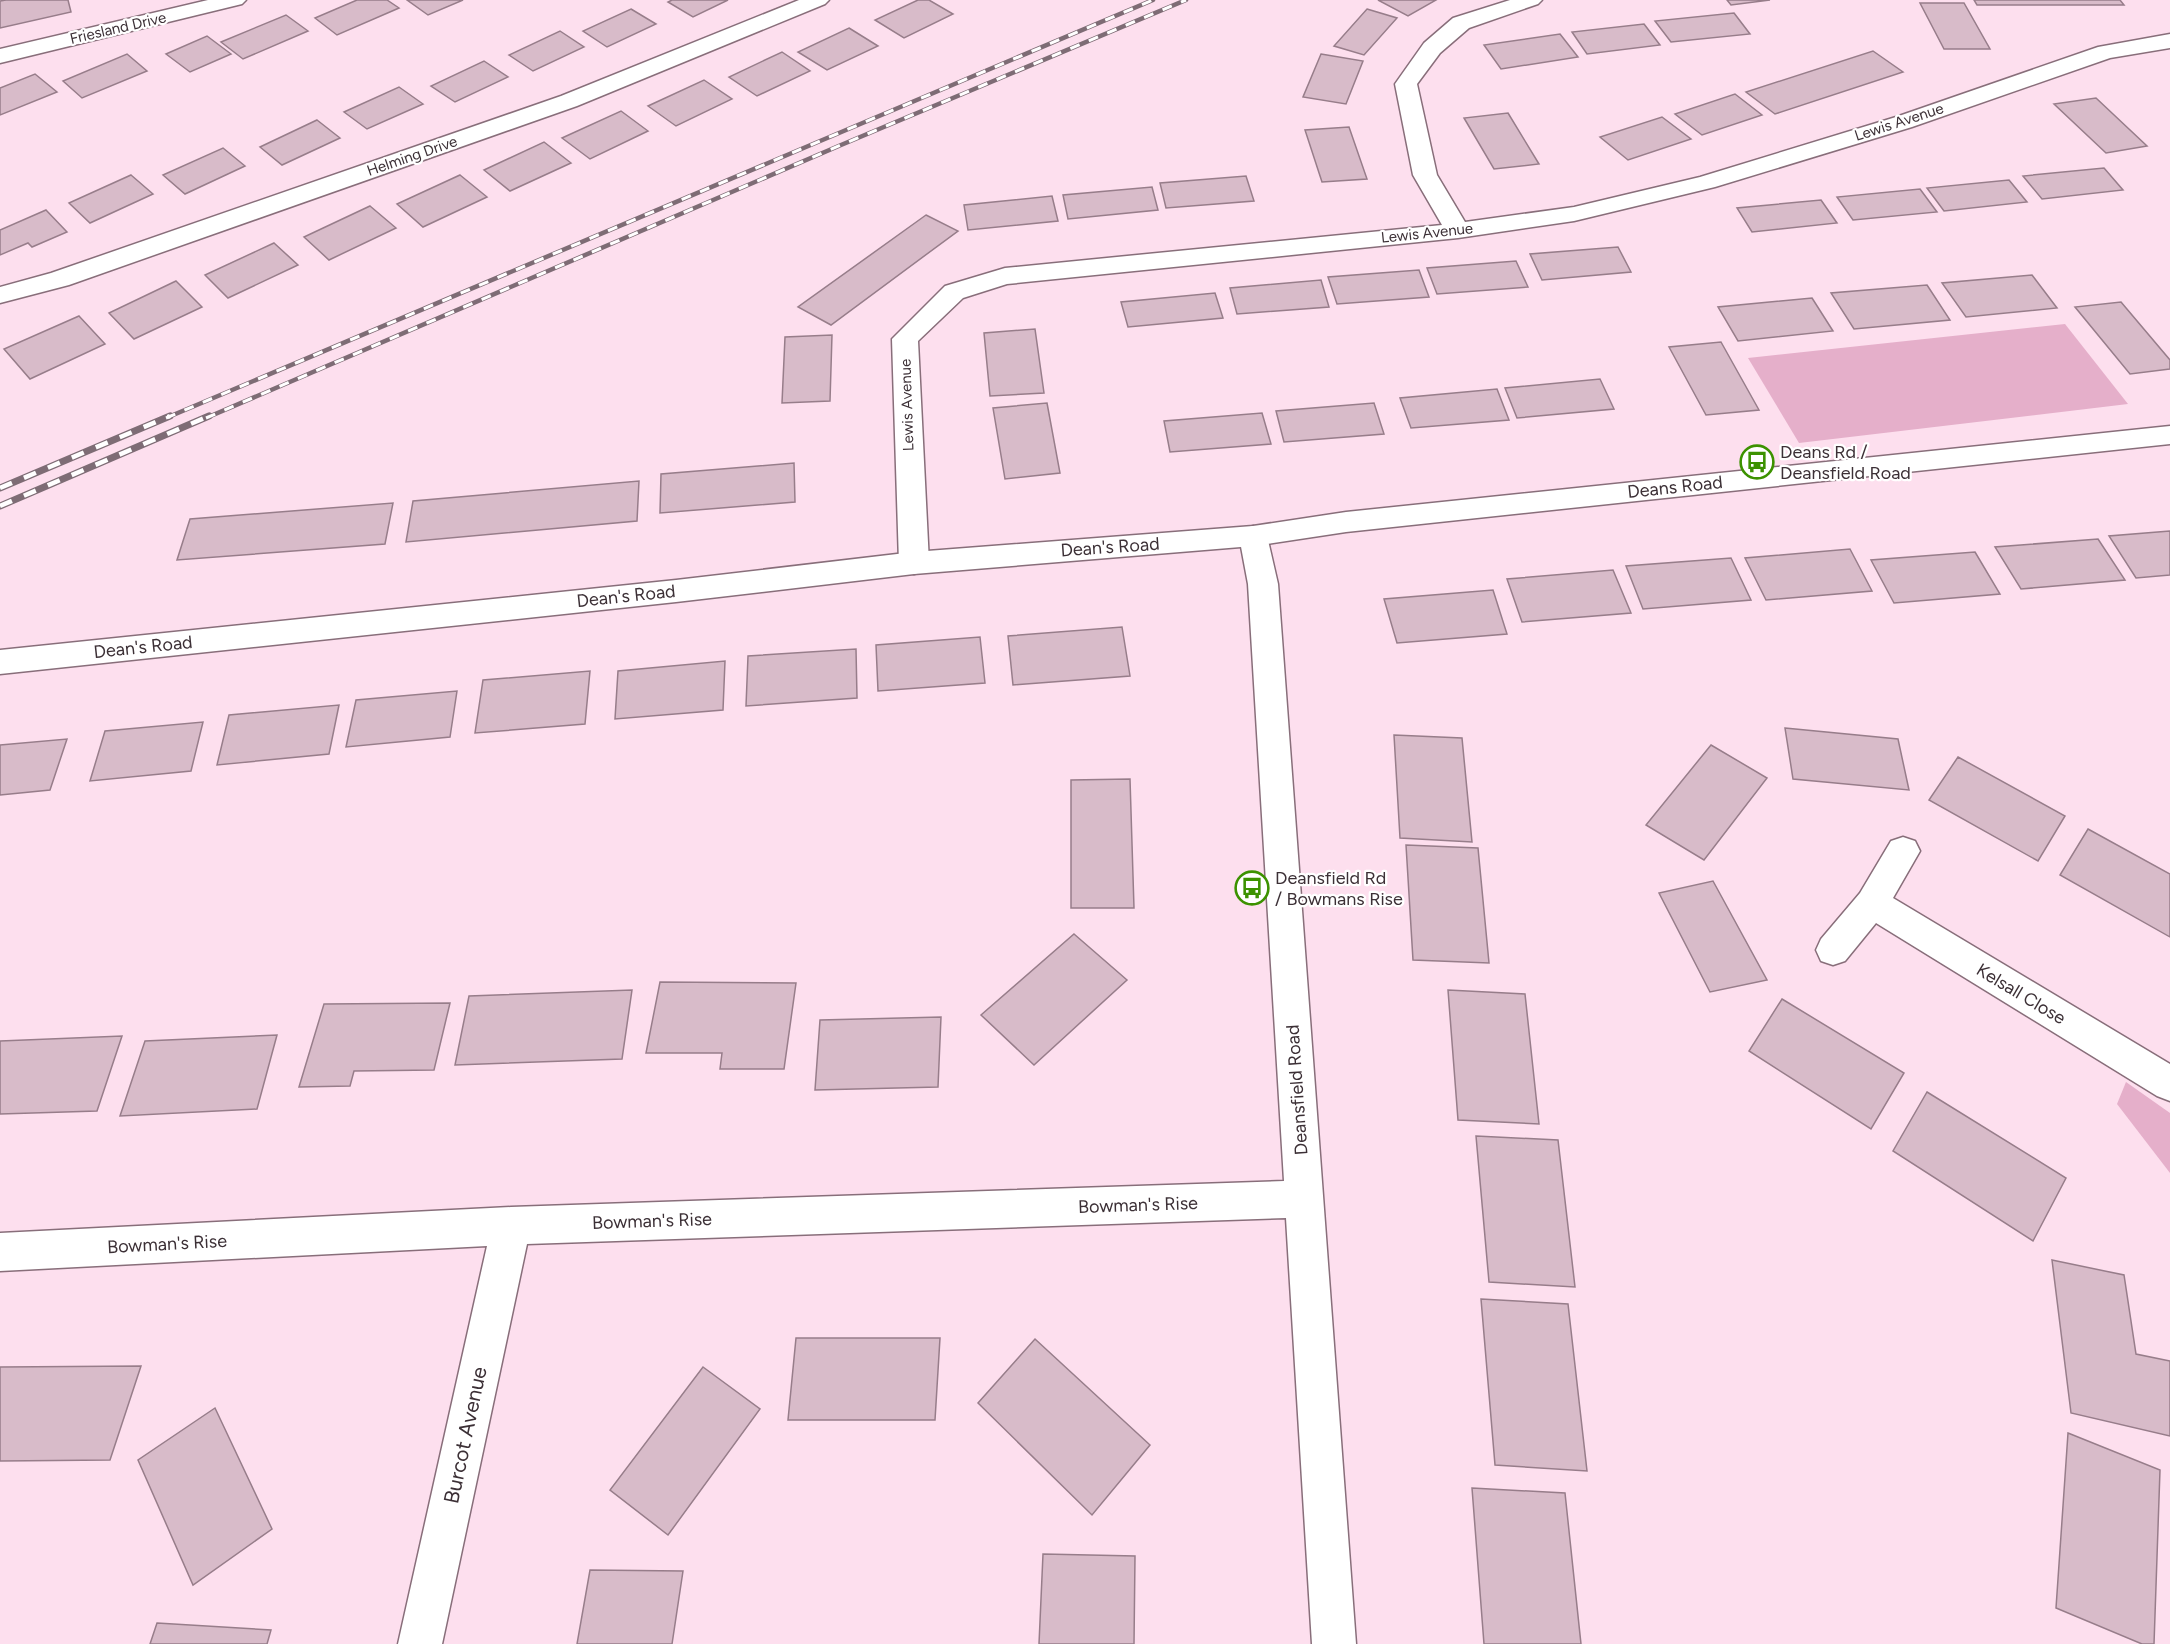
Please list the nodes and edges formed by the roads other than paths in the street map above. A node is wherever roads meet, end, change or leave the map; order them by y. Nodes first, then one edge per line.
1 (235, 0) edge
2 (818, 0) edge
3 (1531, 0) edge
4 (2170, 41) edge
5 (0, 56) edge
6 (1458, 231) junction
7 (0, 295) edge
8 (2170, 435) edge
9 (1253, 536) junction
10 (914, 563) junction
11 (0, 662) edge
12 (1903, 851) dead end
13 (1872, 903) junction
14 (1833, 950) dead end
15 (2170, 1084) edge
16 (1305, 1199) junction
17 (511, 1226) junction
18 (0, 1252) edge
19 (420, 1644) edge
20 (1334, 1644) edge

1 - 5 street, Friesland Drive
2 - 7 street, Helming Drive
3 - 6 street
4 - 6 street, Lewis Avenue
6 - 10 street, Lewis Avenue
8 - 9 street, Deans Road
9 - 10 street, Dean's Road
9 - 16 street, Deansfield Road
10 - 11 street, Dean's Road
12 - 13 street
13 - 14 street
13 - 15 street, Kelsall Close
16 - 17 street, Bowman's Rise
16 - 20 street, Deansfield Road
17 - 18 street, Bowman's Rise
17 - 19 street, Burcot Avenue

